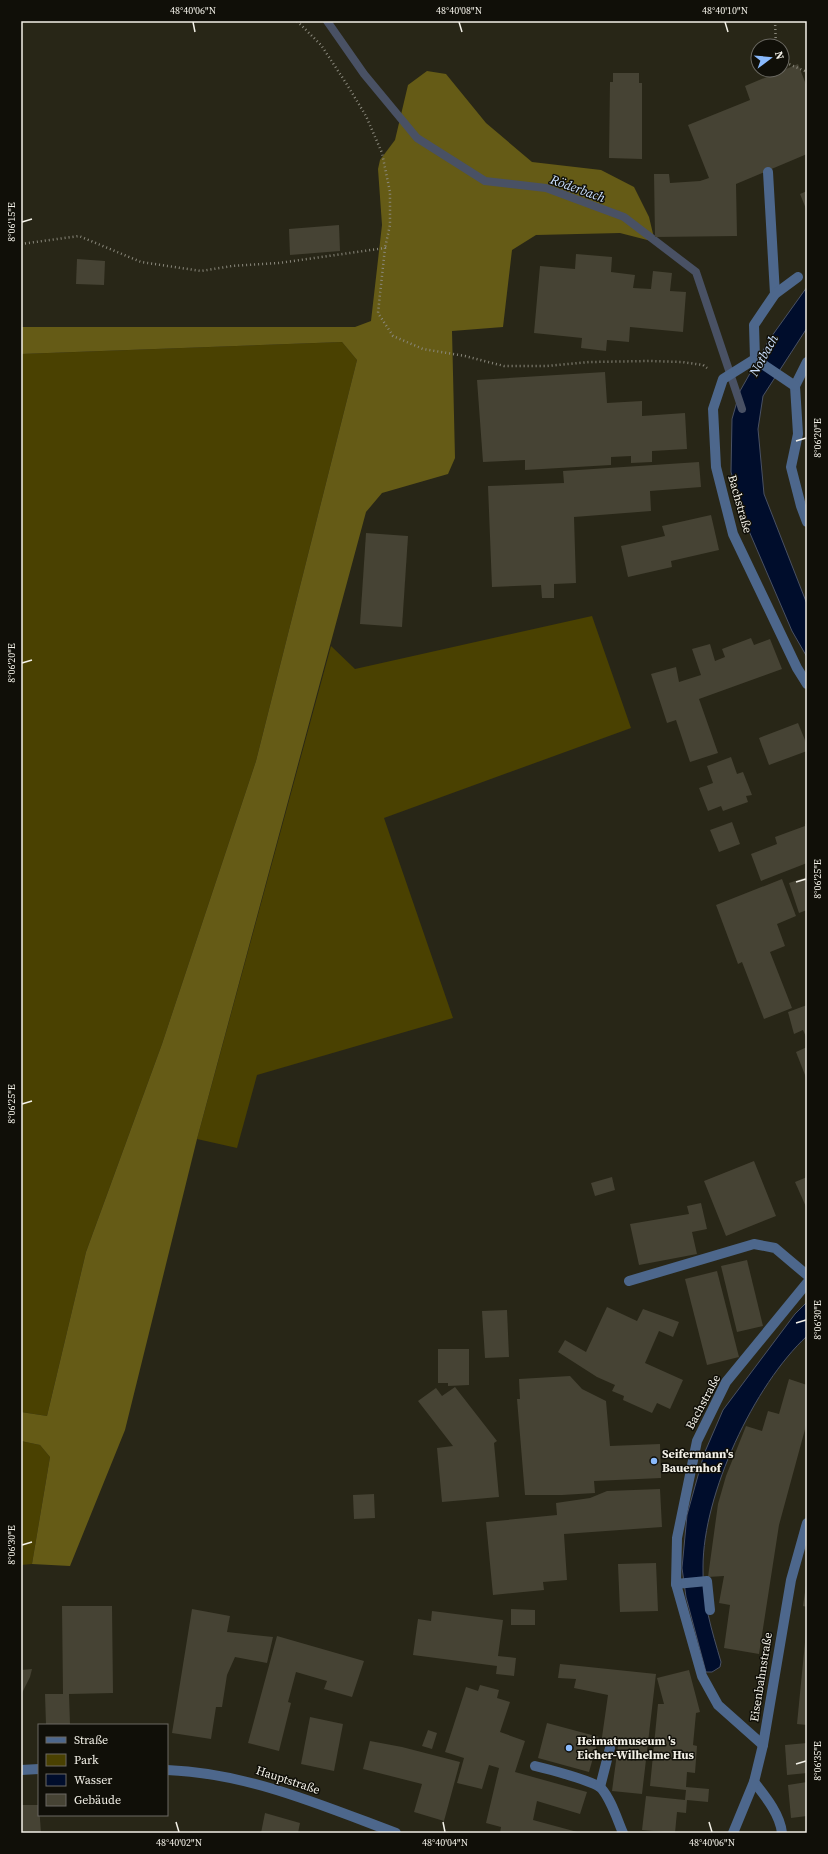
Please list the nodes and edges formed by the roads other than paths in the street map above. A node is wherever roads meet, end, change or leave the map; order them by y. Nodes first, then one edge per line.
1 (768, 172) dead end
2 (798, 277) dead end
3 (775, 294) junction
4 (754, 359) junction
5 (807, 362) edge
6 (795, 386) junction
7 (807, 522) edge
8 (807, 684) edge
9 (807, 1275) edge
10 (629, 1281) dead end
11 (807, 1283) edge
12 (807, 1523) edge
13 (679, 1583) junction
14 (710, 1610) dead end
15 (763, 1745) junction
16 (610, 1748) dead end
17 (535, 1766) dead end
18 (21, 1770) edge
19 (38, 1770) edge
20 (168, 1770) edge
21 (754, 1782) junction
22 (600, 1787) junction
23 (396, 1833) edge
24 (623, 1833) edge
25 (733, 1833) edge
26 (782, 1833) edge

1 - 3 street
2 - 3 street
3 - 4 street
4 - 6 street
4 - 8 street, Bachstraße
5 - 6 street
6 - 7 street
9 - 10 street
11 - 13 street, Bachstraße
12 - 15 street, Eisenbahnstraße
13 - 14 street
13 - 15 street, Bachstraße
15 - 21 street, Eisenbahnstraße
16 - 22 street
17 - 22 street
18 - 19 street
20 - 23 street, Hauptstraße
21 - 25 street, Eisenbahnstraße
21 - 26 street
22 - 24 street

